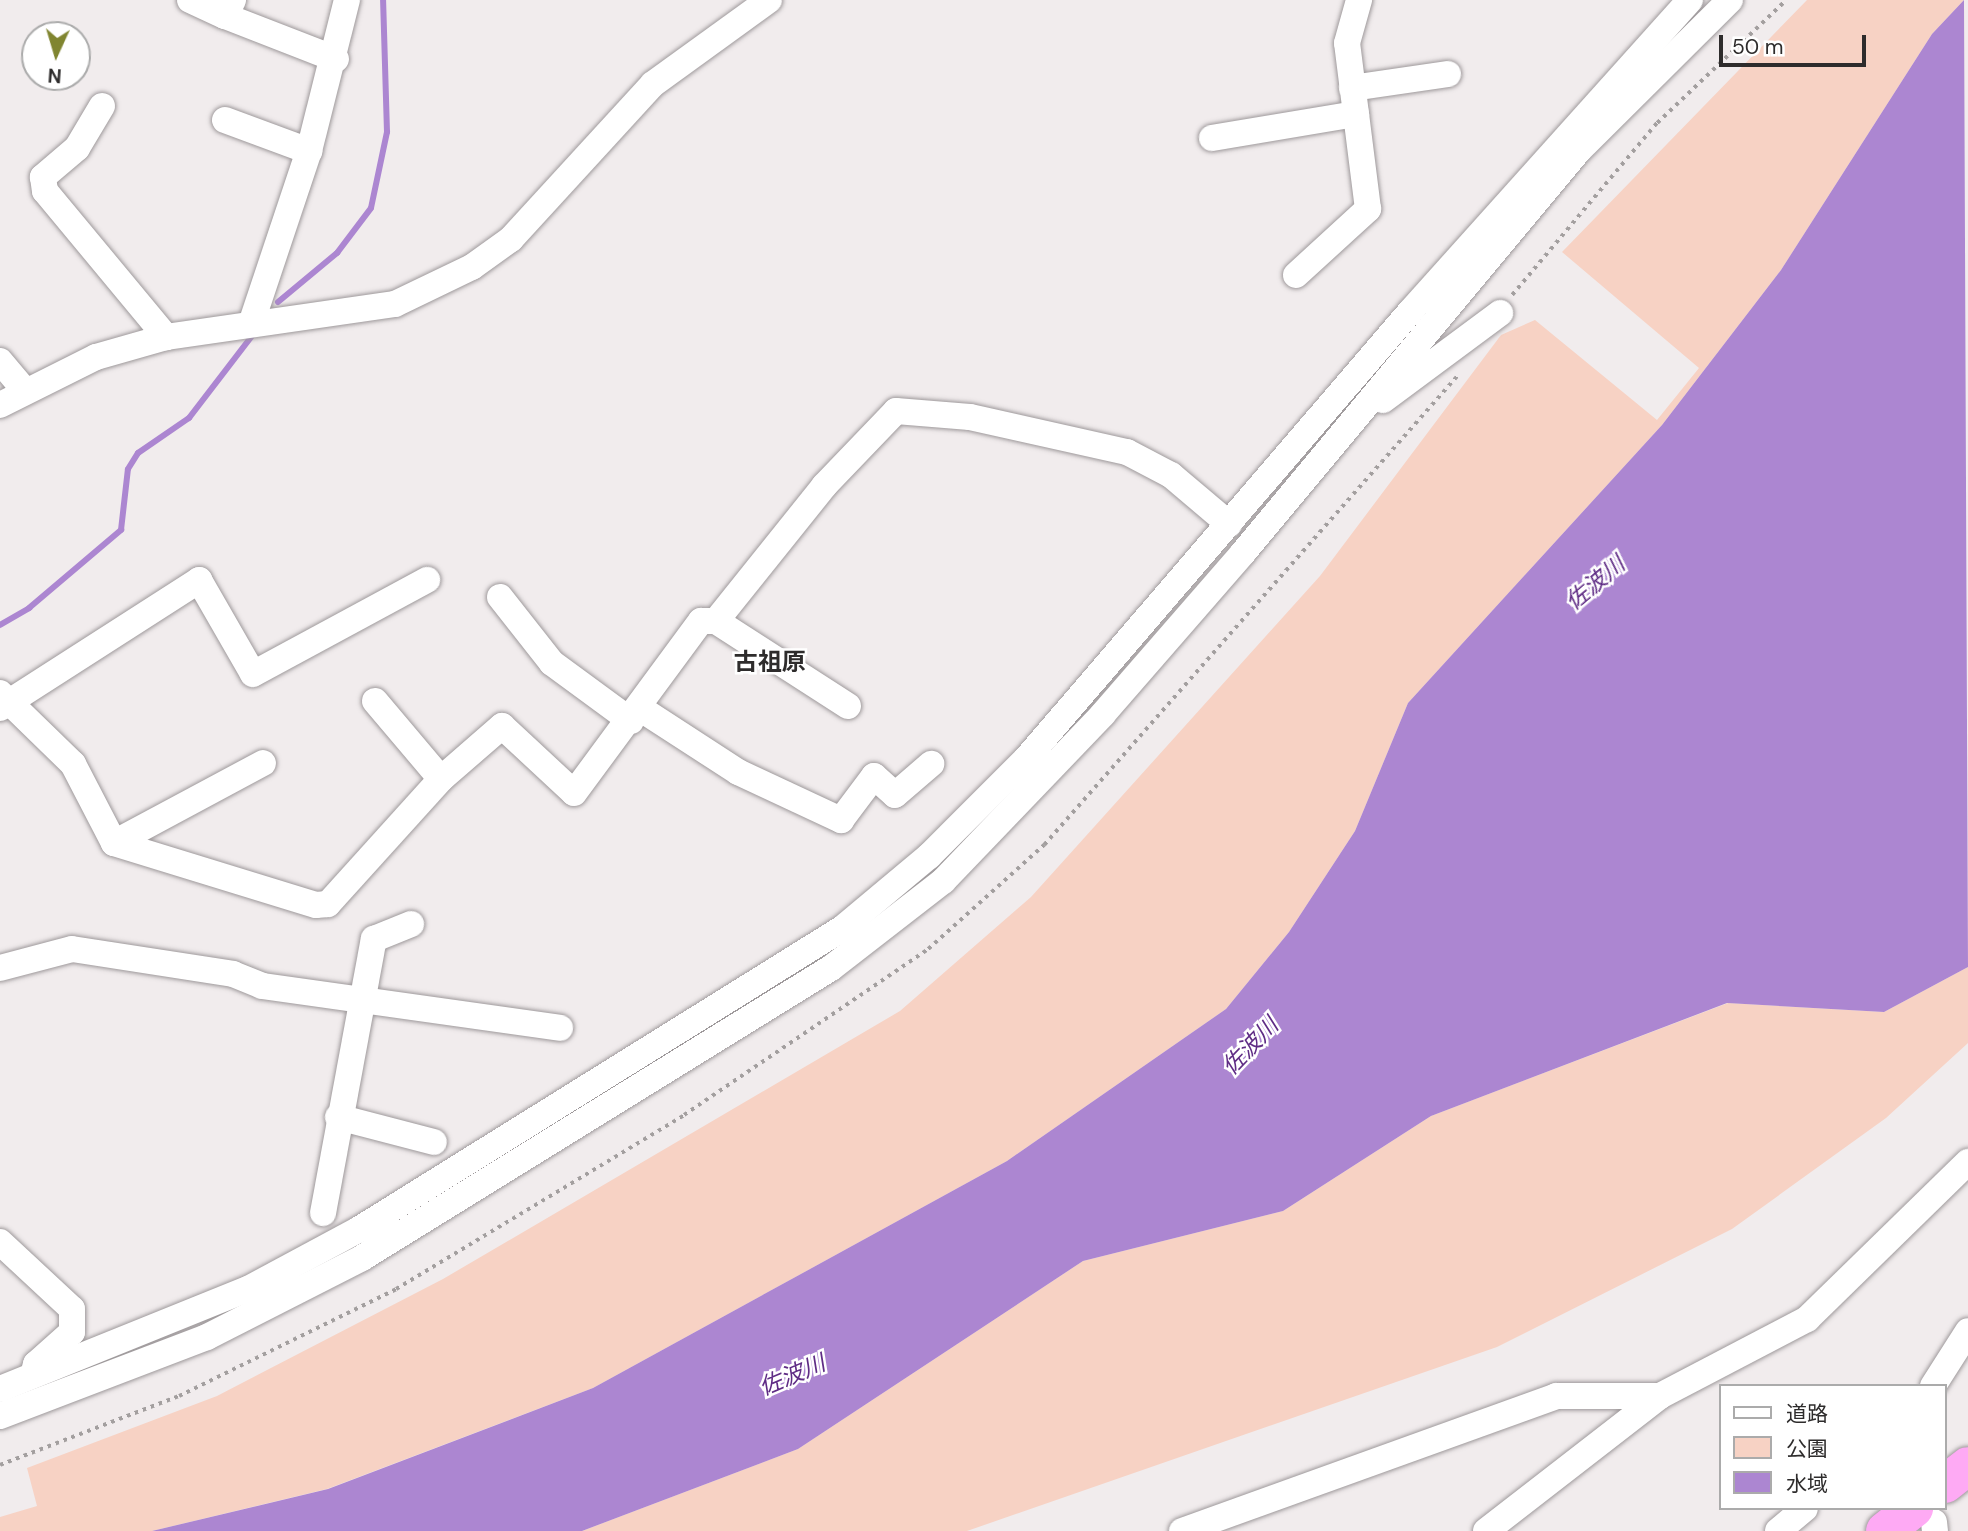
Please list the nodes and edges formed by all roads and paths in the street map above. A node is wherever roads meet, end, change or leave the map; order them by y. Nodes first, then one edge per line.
1 (190, 0) edge
2 (347, 0) edge
3 (769, 0) edge
4 (1359, 0) edge
5 (1690, 0) edge
6 (1730, 0) edge
7 (229, 8) edge
8 (336, 59) junction
9 (1448, 74) dead end
10 (1354, 101) junction
11 (103, 106) dead end
12 (225, 120) dead end
13 (1212, 138) dead end
14 (309, 151) junction
15 (1296, 275) dead end
16 (1500, 313) dead end
17 (252, 321) junction
18 (166, 337) junction
19 (0, 361) edge
20 (25, 391) junction
21 (1368, 402) junction
22 (0, 405) edge
23 (1229, 524) junction
24 (427, 580) dead end
25 (500, 597) dead end
26 (716, 621) junction
27 (375, 701) dead end
28 (2, 702) edge
29 (848, 706) dead end
30 (636, 715) junction
31 (263, 764) dead end
32 (931, 764) dead end
33 (441, 779) junction
34 (114, 842) junction
35 (411, 924) dead end
36 (0, 968) edge
37 (361, 1000) junction
38 (560, 1028) dead end
39 (338, 1117) junction
40 (434, 1142) dead end
41 (1968, 1162) edge
42 (323, 1213) dead end
43 (0, 1242) edge
44 (1968, 1331) edge
45 (32, 1377) junction
46 (1934, 1384) edge
47 (0, 1389) edge
48 (1660, 1396) junction
49 (0, 1416) edge
50 (1968, 1466) edge
51 (1947, 1482) edge
52 (1803, 1510) edge
53 (1928, 1520) edge
54 (1182, 1531) edge
55 (1486, 1531) edge
56 (1778, 1531) edge
57 (1885, 1531) edge

1 - 7 street
2 - 8 street
3 - 17 street
4 - 10 street
5 - 23 street
6 - 21 street
7 - 8 street
8 - 14 street
9 - 10 street
10 - 13 street
10 - 15 street
11 - 18 street
12 - 14 street
14 - 17 street
16 - 21 street
17 - 18 street
18 - 20 street
19 - 20 street
20 - 22 street
21 - 49 street
23 - 26 street
23 - 45 street
24 - 28 street
25 - 30 street
26 - 29 street
26 - 30 street
27 - 33 street
28 - 34 street
30 - 32 street
30 - 33 street
31 - 34 street
33 - 34 street
35 - 37 street
36 - 37 street
37 - 38 street
37 - 39 street
39 - 40 street
39 - 42 street
41 - 48 street
43 - 45 street
44 - 46 street
45 - 47 street
48 - 54 street
48 - 55 street
50 - 51 highway
52 - 56 street
53 - 57 highway

